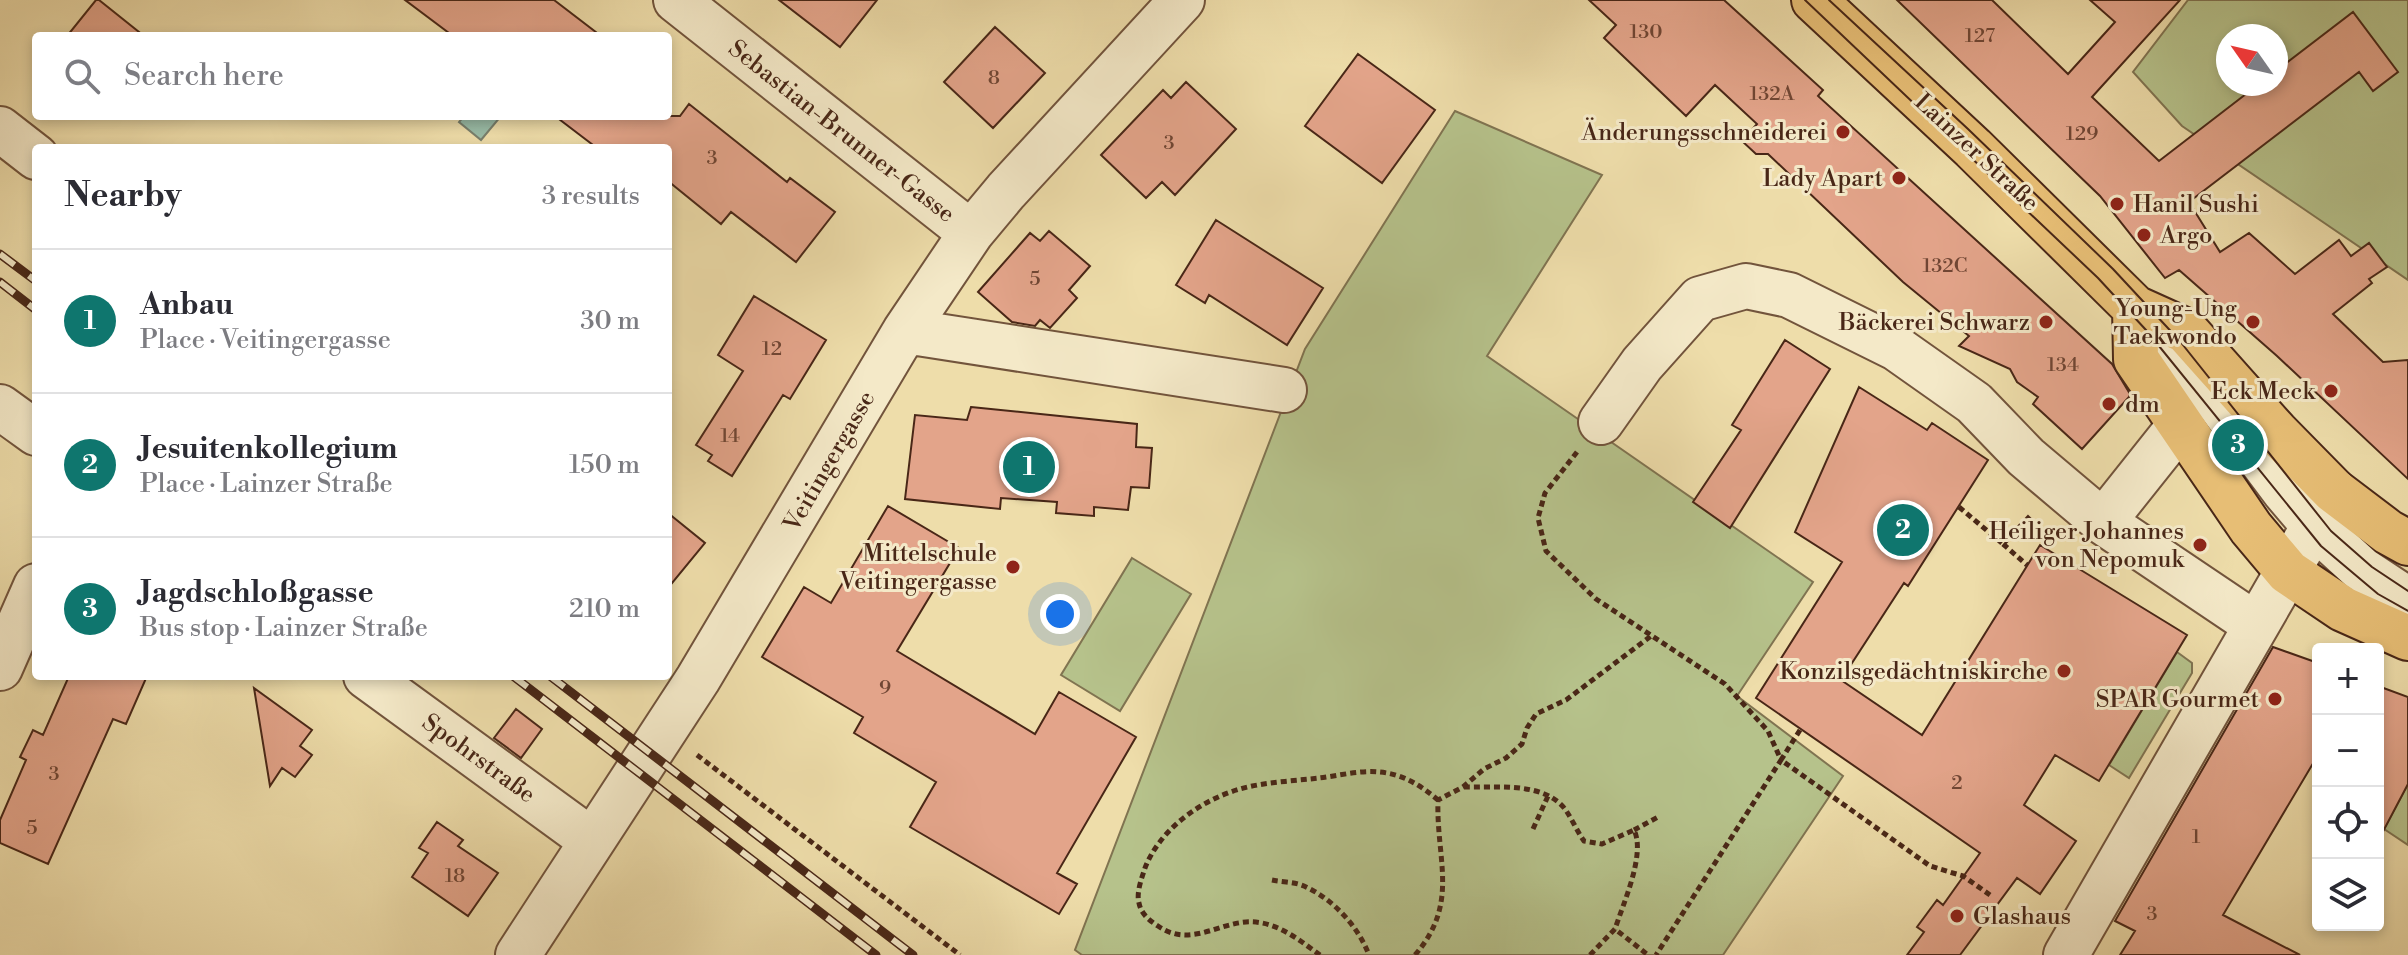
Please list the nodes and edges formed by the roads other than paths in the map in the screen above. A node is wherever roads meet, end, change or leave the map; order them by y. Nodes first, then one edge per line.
1 (676, 0) edge
2 (1182, 0) edge
3 (1814, 0) edge
4 (0, 129) edge
5 (32, 154) edge
6 (971, 233) junction
7 (2135, 308) junction
8 (905, 331) junction
9 (1284, 390) dead end
10 (0, 407) edge
11 (1601, 422) road end
12 (2181, 424) junction
13 (32, 430) edge
14 (2324, 508) junction
15 (2103, 522) junction
16 (2408, 543) edge
17 (2288, 572) junction
18 (32, 595) edge
19 (2408, 600) edge
20 (2256, 625) junction
21 (2408, 638) edge
22 (683, 667) edge
23 (0, 668) edge
24 (371, 680) edge
25 (591, 840) junction
26 (518, 955) edge
27 (2066, 955) edge

1 - 6 street, Sebastian-Brunner-Gasse
2 - 6 street, Veitingergasse
3 - 7 main road, Lainzer Straße
4 - 5 street
6 - 8 street, Veitingergasse
7 - 12 main road
7 - 14 main road, Lainzer Straße
8 - 9 street
8 - 22 street, Veitingergasse
10 - 13 street
11 - 15 street
12 - 15 street
12 - 17 main road
14 - 16 main road, Lainzer Straße
14 - 17 street
14 - 19 street, Lainzer Straße
15 - 20 street
17 - 20 street
17 - 21 main road
18 - 23 street
20 - 27 street
22 - 25 street, Veitingergasse
24 - 25 street, Spohrstraße
25 - 26 street, Veitingergasse

